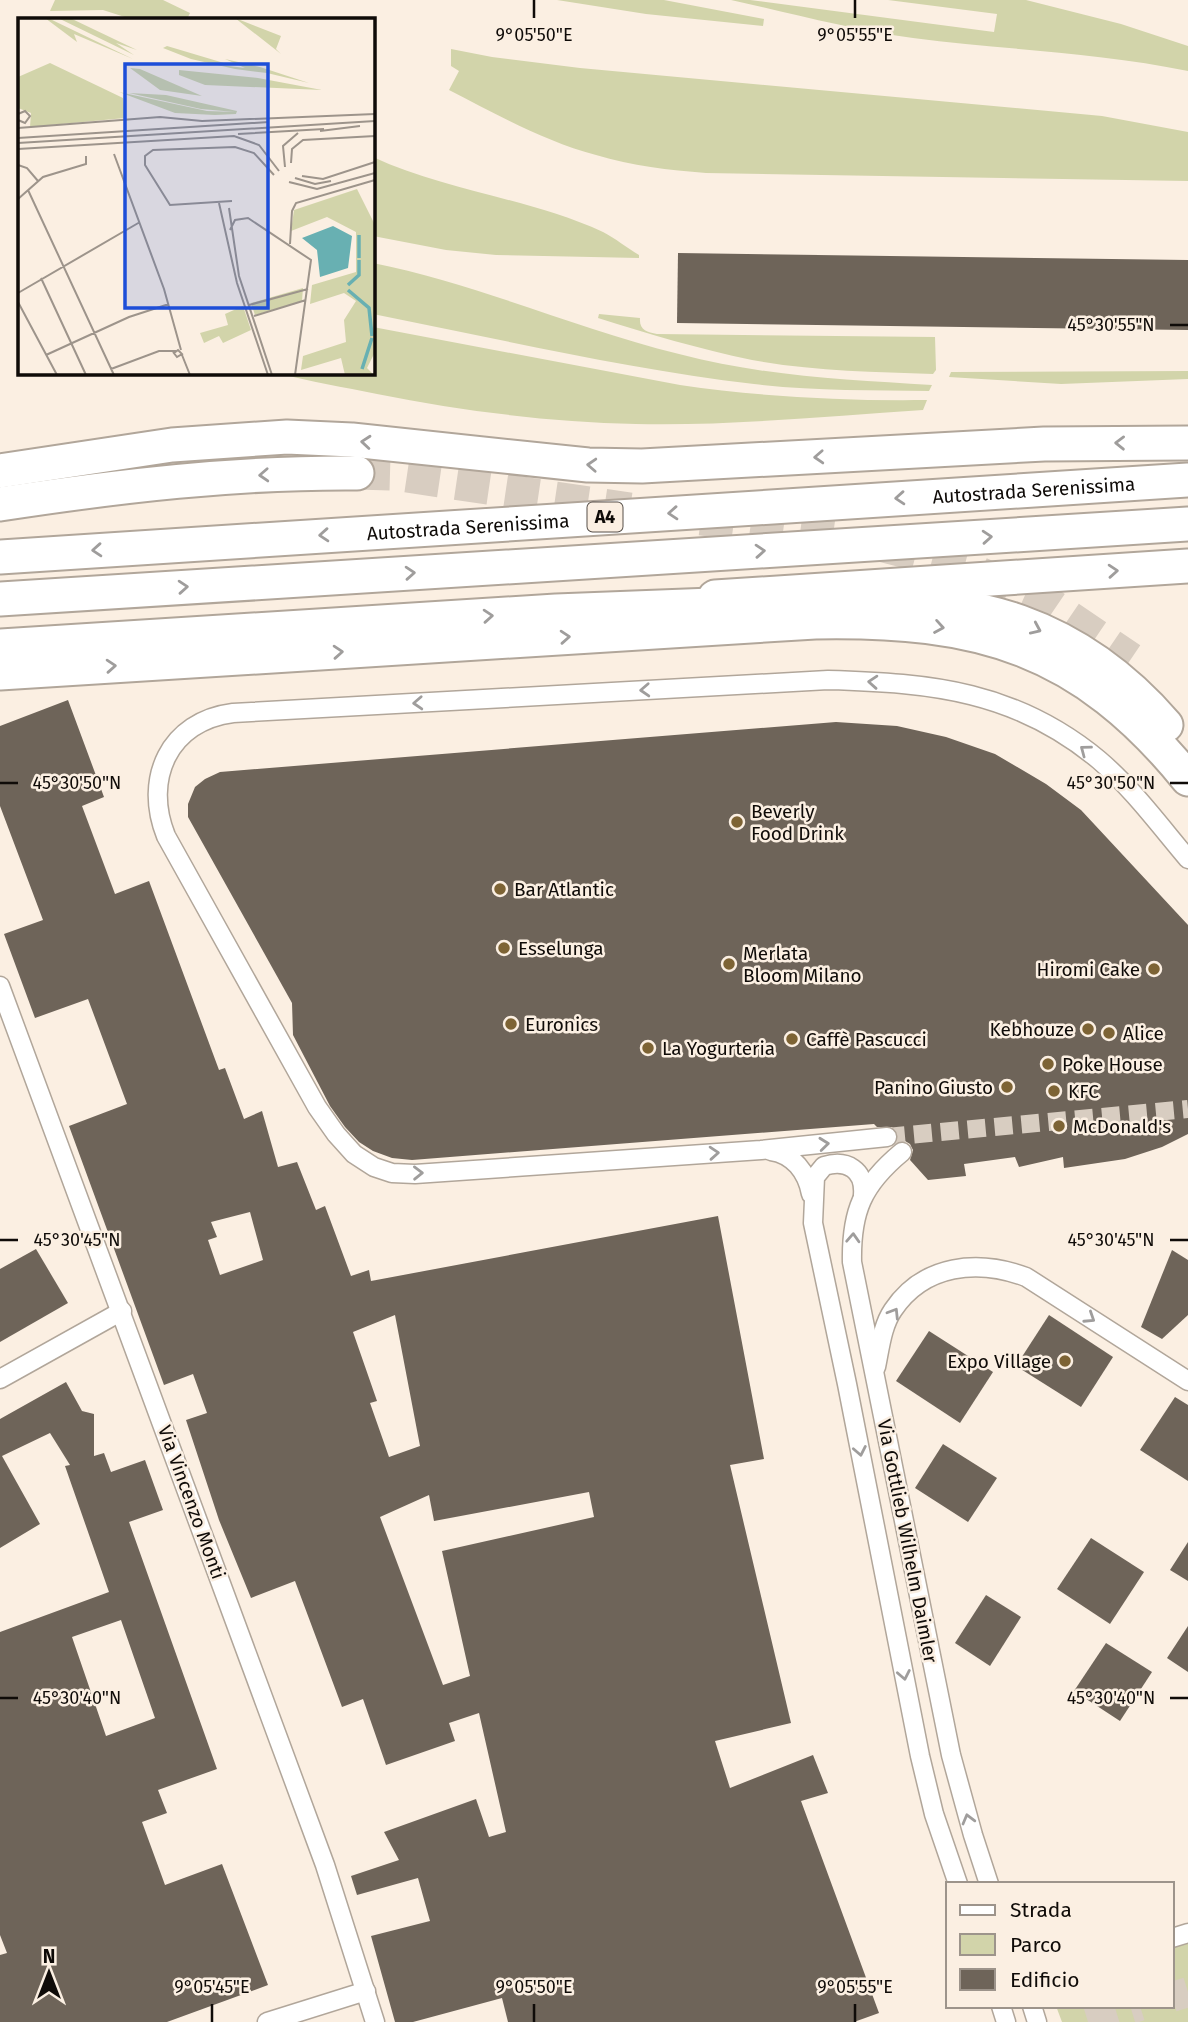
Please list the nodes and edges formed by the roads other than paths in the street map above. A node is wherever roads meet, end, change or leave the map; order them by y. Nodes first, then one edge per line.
1 (1188, 443) edge
2 (115, 453) junction
3 (0, 471) edge
4 (357, 473) tunnel mouth
5 (1188, 480) edge
6 (0, 481) edge
7 (0, 504) edge
8 (1188, 524) edge
9 (0, 556) edge
10 (1188, 566) edge
11 (0, 599) edge
12 (556, 611) junction
13 (0, 646) edge
14 (1131, 659) tunnel mouth
15 (0, 673) edge
16 (1188, 714) edge
17 (1188, 751) edge
18 (1188, 779) edge
19 (1186, 856) edge
20 (0, 985) edge
21 (887, 1138) tunnel mouth
22 (761, 1150) junction
23 (902, 1152) tunnel mouth
24 (863, 1195) junction
25 (814, 1207) junction
26 (122, 1311) junction
27 (874, 1377) junction
28 (0, 1379) edge
29 (1188, 1381) edge
30 (957, 1882) edge
31 (988, 1882) edge
32 (366, 1991) junction
33 (267, 2022) edge
34 (375, 2022) edge

1 -> 2 highway
2 - 3 highway
2 - 6 highway
4 -> 7 highway
5 -> 9 highway, Autostrada Serenissima / A4
11 -> 8 highway, A4
12 -> 10 highway
13 -> 12 highway
12 -> 17 highway
14 - 16 highway
15 -> 18 highway
19 -> 22 street
20 - 26 street, Via Vincenzo Monti
22 -> 21 street
22 - 25 street
23 - 24 street
24 - 25 street
27 -> 24 street, Via Gottlieb Wilhelm Daimler
25 -> 30 street, Via Gottlieb Wilhelm Daimler
26 - 28 street
26 - 32 street, Via Vincenzo Monti
27 -> 29 street
31 -> 27 street, Via Gottlieb Wilhelm Daimler
32 - 33 street
32 - 34 street, Via Vincenzo Monti

